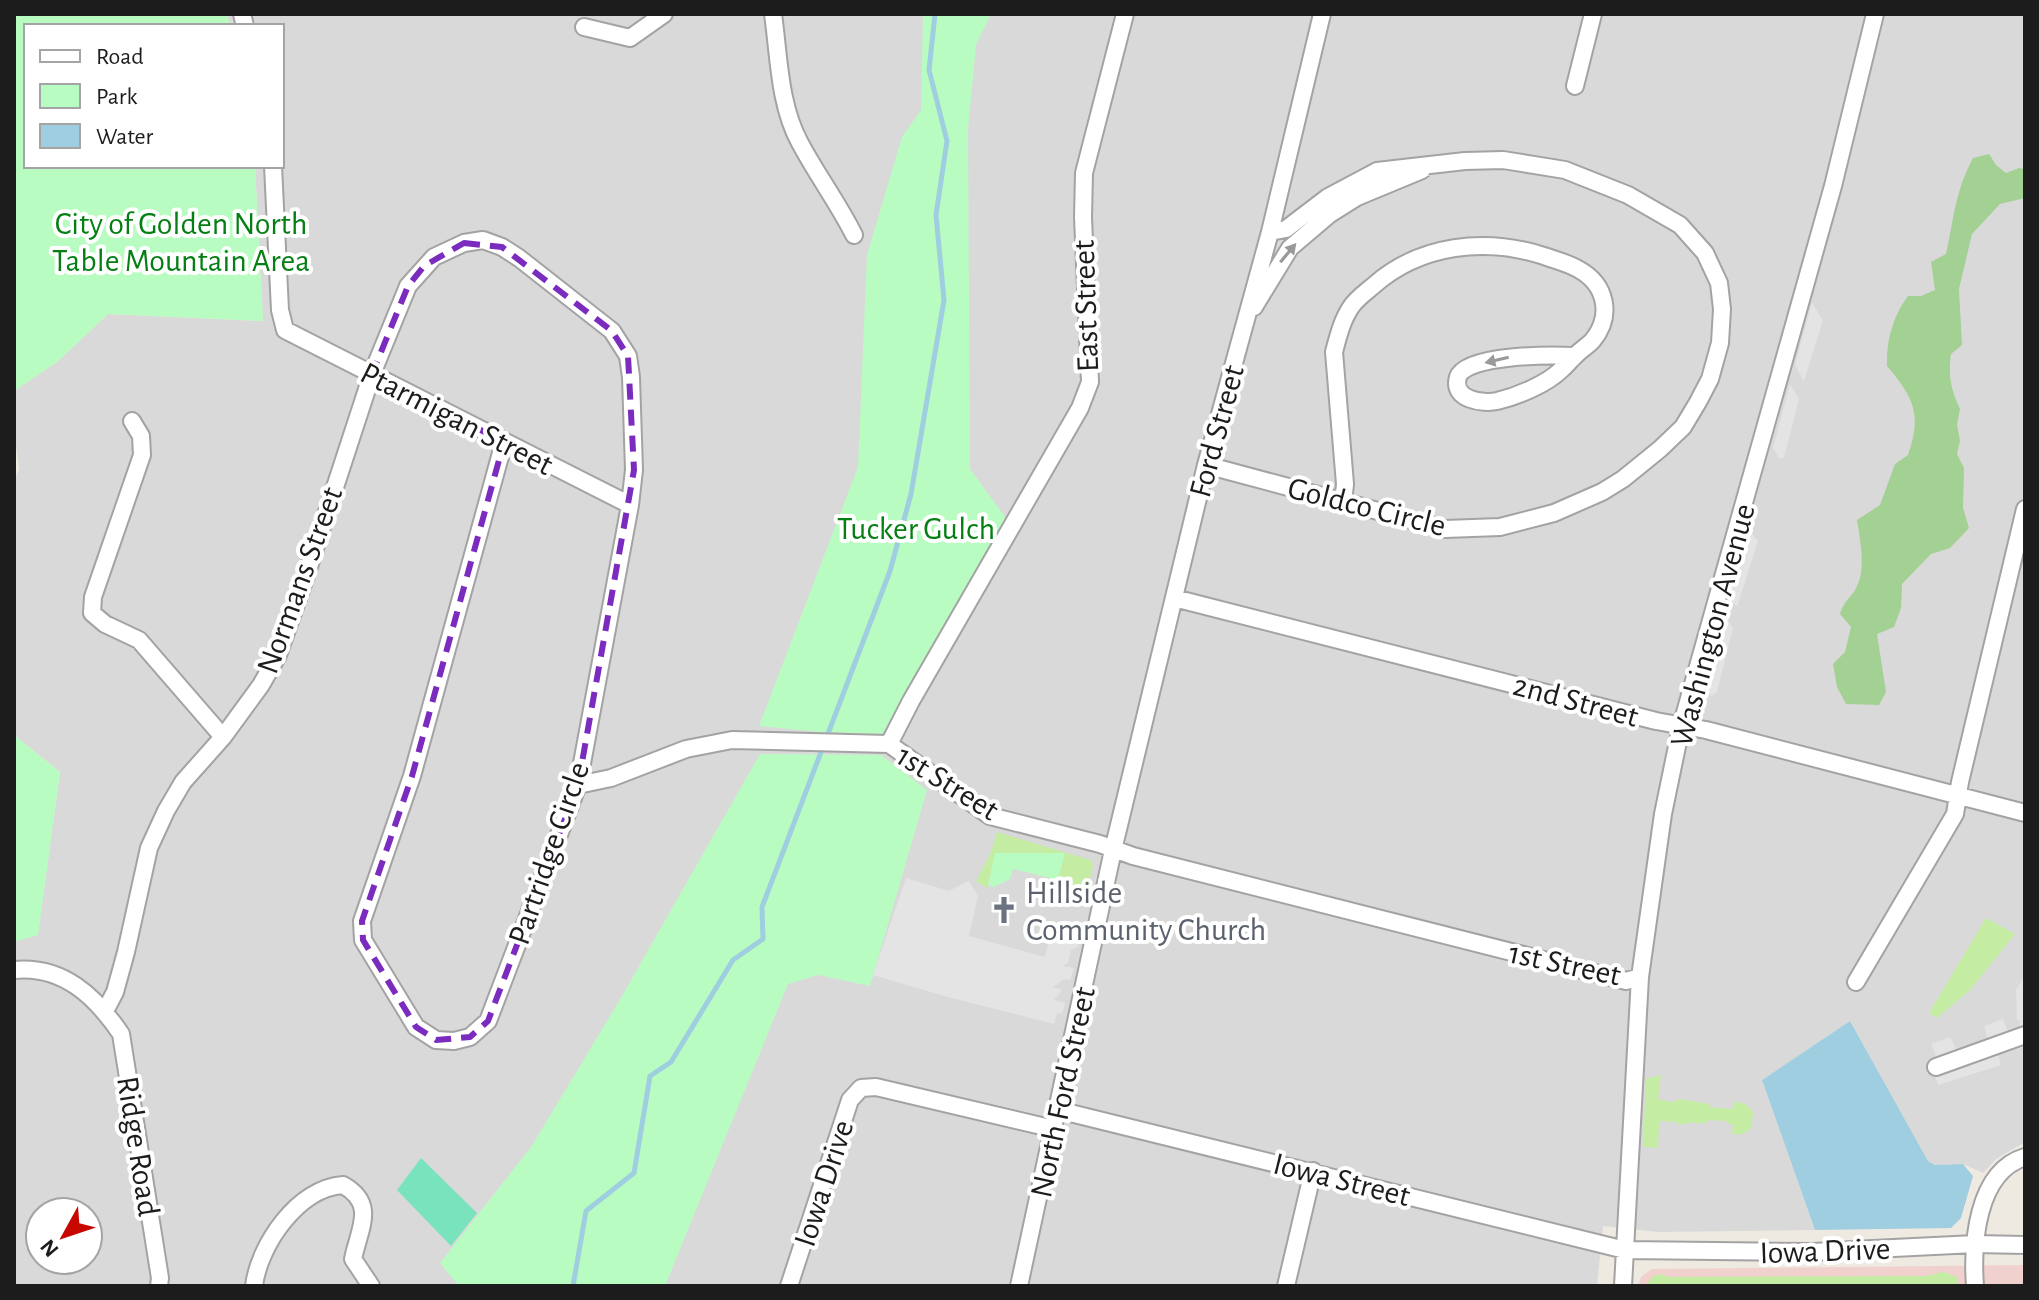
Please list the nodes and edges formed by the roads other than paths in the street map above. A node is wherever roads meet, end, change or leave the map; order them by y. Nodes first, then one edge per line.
1 (664, 14) edge
2 (773, 14) edge
3 (1125, 14) edge
4 (1322, 14) edge
5 (1593, 14) edge
6 (1875, 14) edge
7 (584, 27) dead end
8 (1575, 86) dead end
9 (1427, 167) junction
10 (273, 168) edge
11 (1270, 232) junction
12 (854, 235) dead end
13 (1245, 318) junction
14 (1574, 356) junction
15 (372, 374) junction
16 (132, 421) dead end
17 (504, 442) junction
18 (1206, 465) junction
19 (1343, 503) junction
20 (630, 505) junction
21 (2025, 509) edge
22 (2022, 537) edge
23 (1174, 598) junction
24 (1681, 727) junction
25 (223, 737) junction
26 (889, 744) junction
27 (578, 785) junction
28 (1957, 795) junction
29 (2025, 813) edge
30 (1113, 850) junction
31 (14, 970) edge
32 (1640, 977) junction
33 (1856, 982) dead end
34 (105, 1011) junction
35 (2025, 1035) edge
36 (1936, 1067) dead end
37 (1058, 1110) junction
38 (1054, 1129) junction
39 (2025, 1157) edge
40 (1313, 1171) junction
41 (1975, 1244) junction
42 (2025, 1245) edge
43 (1625, 1250) junction
44 (159, 1286) edge
45 (254, 1286) edge
46 (371, 1286) edge
47 (789, 1286) edge
48 (1019, 1286) edge
49 (1286, 1286) edge
50 (1623, 1286) edge
51 (1975, 1286) edge

1 - 7 street
2 - 12 street
3 - 26 street, East Street
4 - 11 street, Ford Street
5 - 8 street
6 - 24 street, Washington Avenue
9 - 11 street, Goldco Circle
13 -> 9 street, Goldco Circle
9 - 19 street, Goldco Circle
10 - 15 street, Ptarmigan Street
11 - 13 street, Ford Street
13 - 18 street, Ford Street
14 -> 14 street
14 - 19 street
15 - 17 street, Ptarmigan Street
15 - 20 street, Partridge Circle
15 - 25 street, Normans Street
16 - 25 street
17 - 20 street, Ptarmigan Street
17 - 27 street, Partridge Circle
18 - 19 street, Goldco Circle
18 - 23 street, Ford Street
20 - 27 street, Partridge Circle
21 - 22 street
22 - 28 street
23 - 24 street, 2nd Street
23 - 30 street, Ford Street
24 - 28 street, 2nd Street
24 - 32 street, Washington Avenue
25 - 34 street, Normans Street
26 - 27 street, 1st Street
26 - 30 street, 1st Street
28 - 29 street, 2nd Street
28 - 33 street
30 - 32 street, 1st Street
30 - 37 street, North Ford Street
31 - 34 street, Ridge Road
32 - 43 street, Washington Avenue
34 - 44 street, Ridge Road
35 - 36 street
37 - 38 street, North Ford Street
37 - 40 street, Iowa Street
38 - 47 street, Iowa Drive
38 - 48 street, North Ford Street
39 - 41 street
40 - 43 street, Iowa Street
40 - 49 street
41 - 42 street, Iowa Drive
41 - 43 street, Iowa Drive
41 - 51 street
43 - 50 street, Washington Avenue
45 - 46 street

